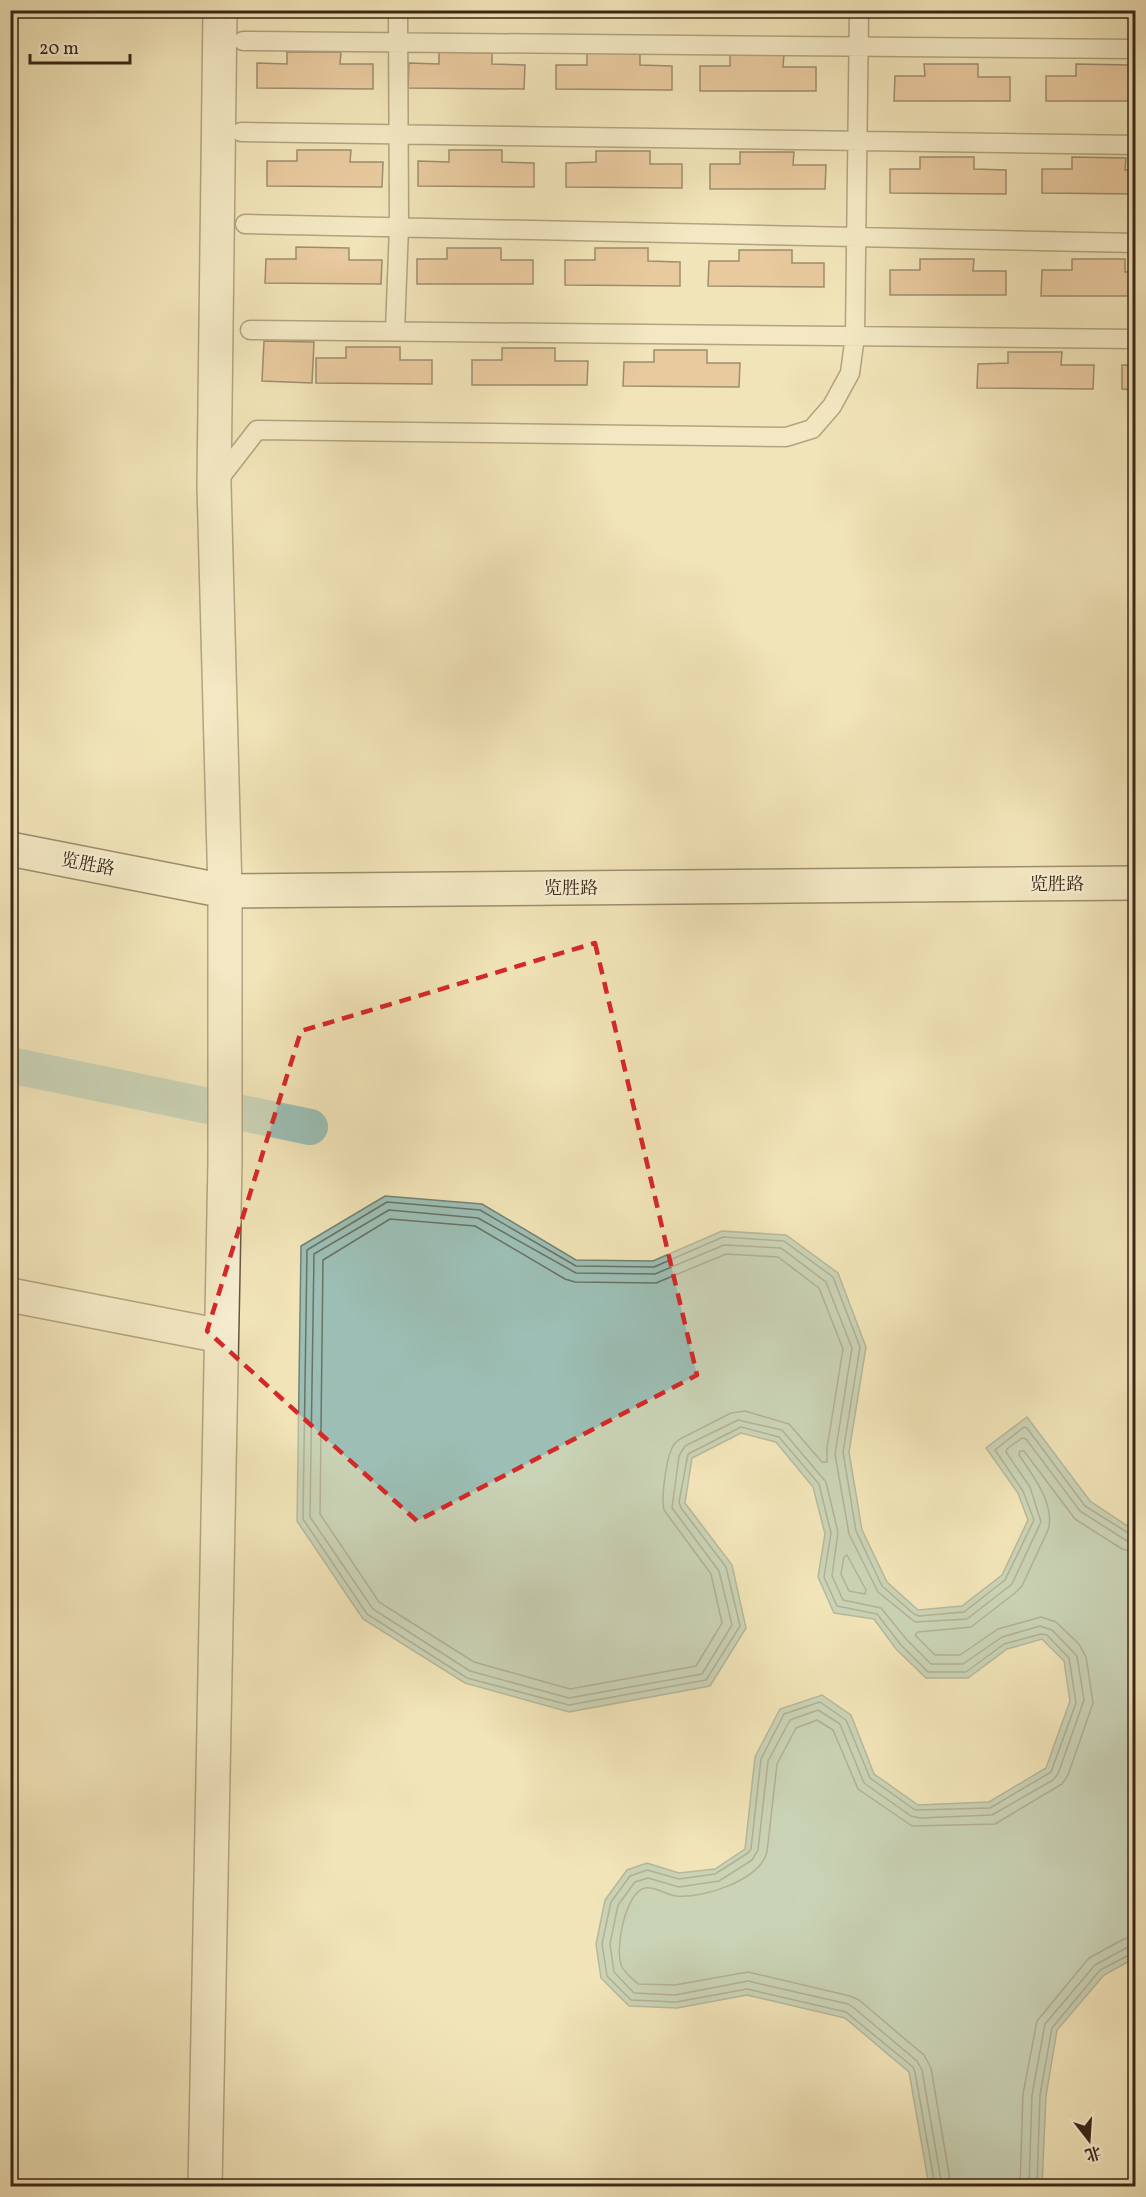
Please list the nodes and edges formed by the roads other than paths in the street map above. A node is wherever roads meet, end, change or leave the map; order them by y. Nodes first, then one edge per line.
1 (220, 10) edge
2 (399, 10) edge
3 (859, 10) edge
4 (243, 41) dead end
5 (399, 42) junction
6 (859, 47) junction
7 (1136, 49) edge
8 (241, 132) dead end
9 (399, 135) junction
10 (857, 141) junction
11 (1136, 145) edge
12 (245, 224) dead end
13 (399, 227) junction
14 (856, 238) junction
15 (1136, 243) edge
16 (250, 330) dead end
17 (395, 331) junction
18 (855, 336) junction
19 (1136, 339) edge
20 (214, 485) junction
21 (10, 849) edge
22 (1136, 883) edge
23 (225, 891) junction
24 (10, 1295) edge
25 (221, 1336) junction
26 (205, 2187) edge

1 - 20 street
2 - 5 lane
3 - 6 lane
4 - 5 lane
5 - 6 lane
5 - 9 lane
6 - 7 lane
6 - 10 lane
8 - 9 lane
9 - 10 lane
9 - 13 lane
10 - 11 lane
10 - 14 lane
12 - 13 lane
13 - 14 lane
13 - 17 lane
14 - 15 lane
14 - 18 lane
16 - 17 lane
17 - 18 lane
18 - 19 lane
18 - 20 lane
20 - 23 street
21 - 23 street, 览胜路
22 - 23 street, 览胜路
23 - 25 street
24 - 25 street
25 - 26 street

